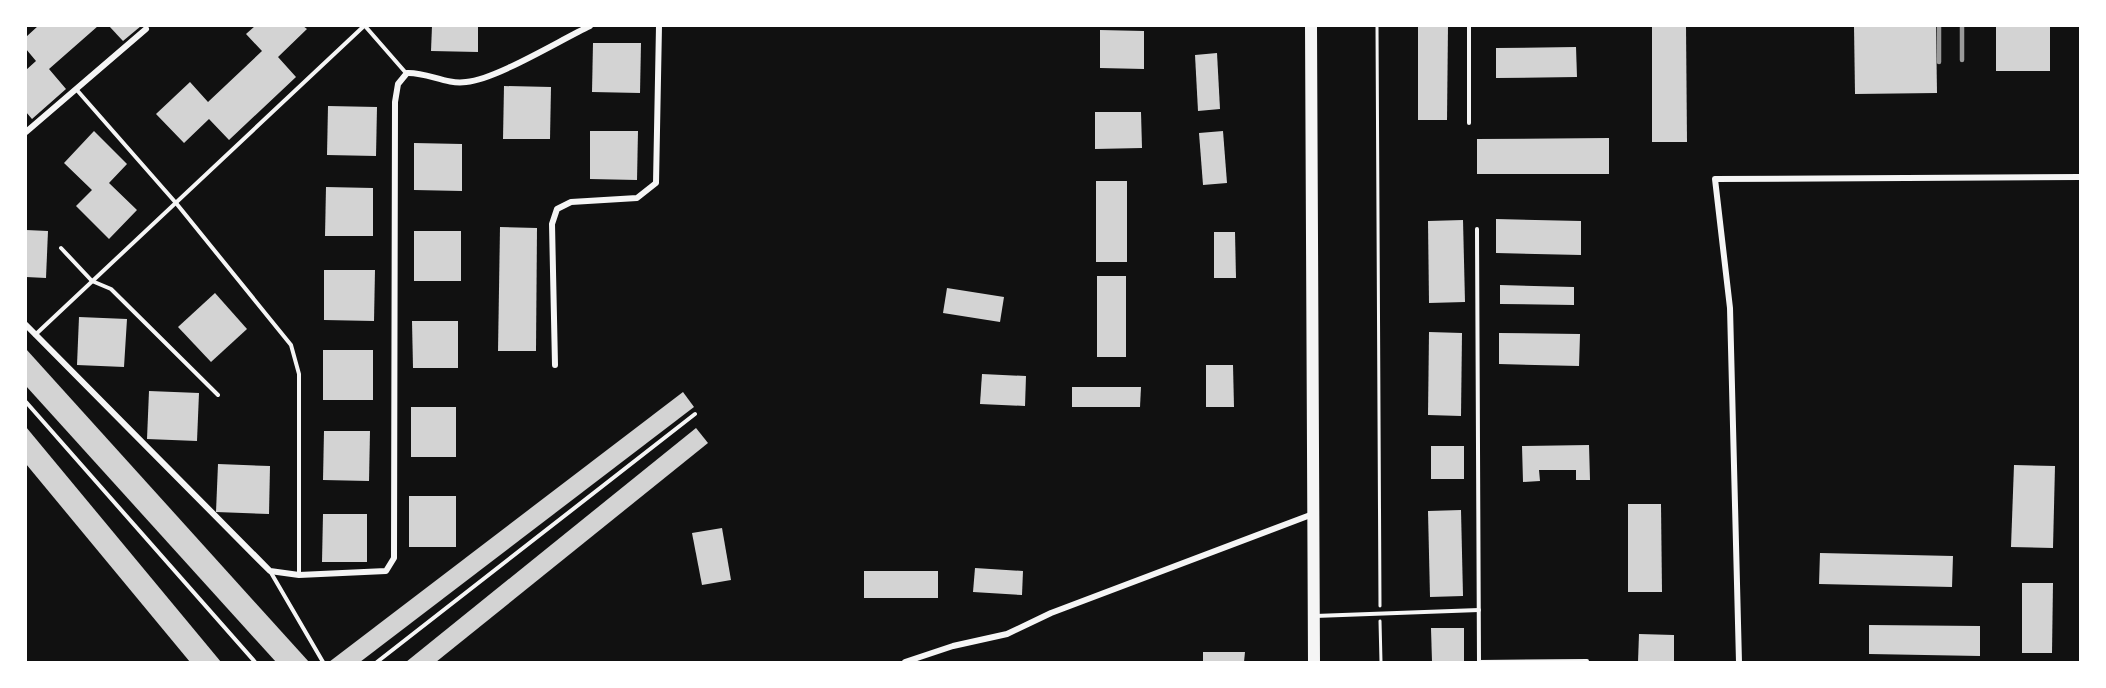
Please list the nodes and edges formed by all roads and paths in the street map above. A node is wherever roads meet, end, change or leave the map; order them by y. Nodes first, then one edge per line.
1 (364, 26) edge
2 (590, 26) edge
3 (659, 26) edge
4 (1311, 26) edge
5 (1377, 26) edge
6 (1469, 26) edge
7 (146, 29) dead end
8 (407, 73) junction
9 (76, 89) junction
10 (1468, 123) dead end
11 (26, 132) edge
12 (2080, 177) edge
13 (176, 203) junction
14 (1477, 230) dead end
15 (61, 248) dead end
16 (92, 282) junction
17 (26, 325) edge
18 (35, 335) junction
19 (555, 366) dead end
20 (218, 395) dead end
21 (26, 402) edge
22 (695, 414) dead end
23 (1314, 514) junction
24 (270, 572) junction
25 (299, 575) junction
26 (1479, 610) junction
27 (1380, 613) junction
28 (1314, 616) junction
29 (1587, 661) edge
30 (1479, 662) edge
31 (255, 663) edge
32 (323, 663) edge
33 (377, 663) edge
34 (905, 663) edge
35 (1314, 663) edge
36 (1381, 663) edge
37 (1739, 663) edge

1 - 8 lane
1 - 13 lane
2 - 8 street
3 - 19 street
4 - 23 main road
5 - 27 path
6 - 10 lane
7 - 9 street
8 - 25 street
9 - 11 street
9 - 13 lane
12 - 37 street
13 - 16 lane
13 - 25 lane
14 - 26 lane
15 - 16 lane
16 - 18 lane
16 - 20 lane
17 - 18 street
18 - 24 street
21 - 31 lane
22 - 33 lane
23 - 28 main road
23 - 34 street
24 - 25 street
24 - 32 lane
26 - 27 lane
26 - 30 lane
27 - 28 lane
27 - 36 path
28 - 35 main road
29 - 30 lane

